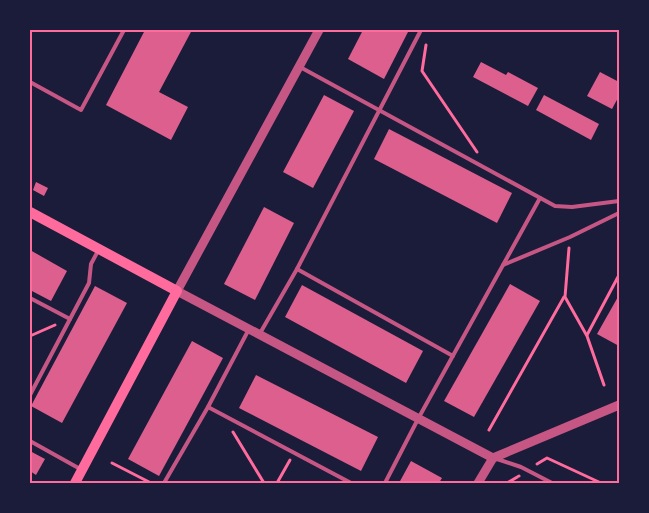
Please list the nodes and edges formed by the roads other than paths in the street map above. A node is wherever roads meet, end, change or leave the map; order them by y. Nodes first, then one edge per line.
1 (124, 30) edge
2 (319, 30) edge
3 (421, 30) edge
4 (299, 66) junction
5 (30, 82) edge
6 (380, 110) junction
7 (540, 198) junction
8 (619, 201) edge
9 (30, 212) edge
10 (619, 213) edge
11 (99, 249) junction
12 (503, 265) junction
13 (297, 269) junction
14 (177, 291) junction
15 (30, 298) edge
16 (70, 319) junction
17 (250, 329) junction
18 (260, 335) junction
19 (453, 356) junction
20 (30, 395) edge
21 (619, 405) edge
22 (208, 407) junction
23 (418, 419) junction
24 (30, 441) edge
25 (493, 458) junction
26 (82, 470) junction
27 (75, 483) edge
28 (164, 483) edge
29 (351, 483) edge
30 (385, 483) edge
31 (478, 483) edge
32 (552, 483) edge

1 - 5 lane
2 - 4 street
3 - 6 lane
4 - 6 lane
4 - 14 street
6 - 7 lane
6 - 13 lane
7 - 8 lane
7 - 12 lane
9 - 11 main road
10 - 12 lane
11 - 14 main road
11 - 16 lane
12 - 19 lane
13 - 18 lane
13 - 19 lane
14 - 17 street
14 - 26 main road
15 - 16 lane
16 - 20 lane
17 - 18 street
17 - 22 lane
18 - 23 street
19 - 23 lane
21 - 25 street
22 - 28 lane
22 - 29 lane
23 - 25 street
23 - 30 lane
24 - 26 lane
25 - 31 street
25 - 32 lane
26 - 27 main road

